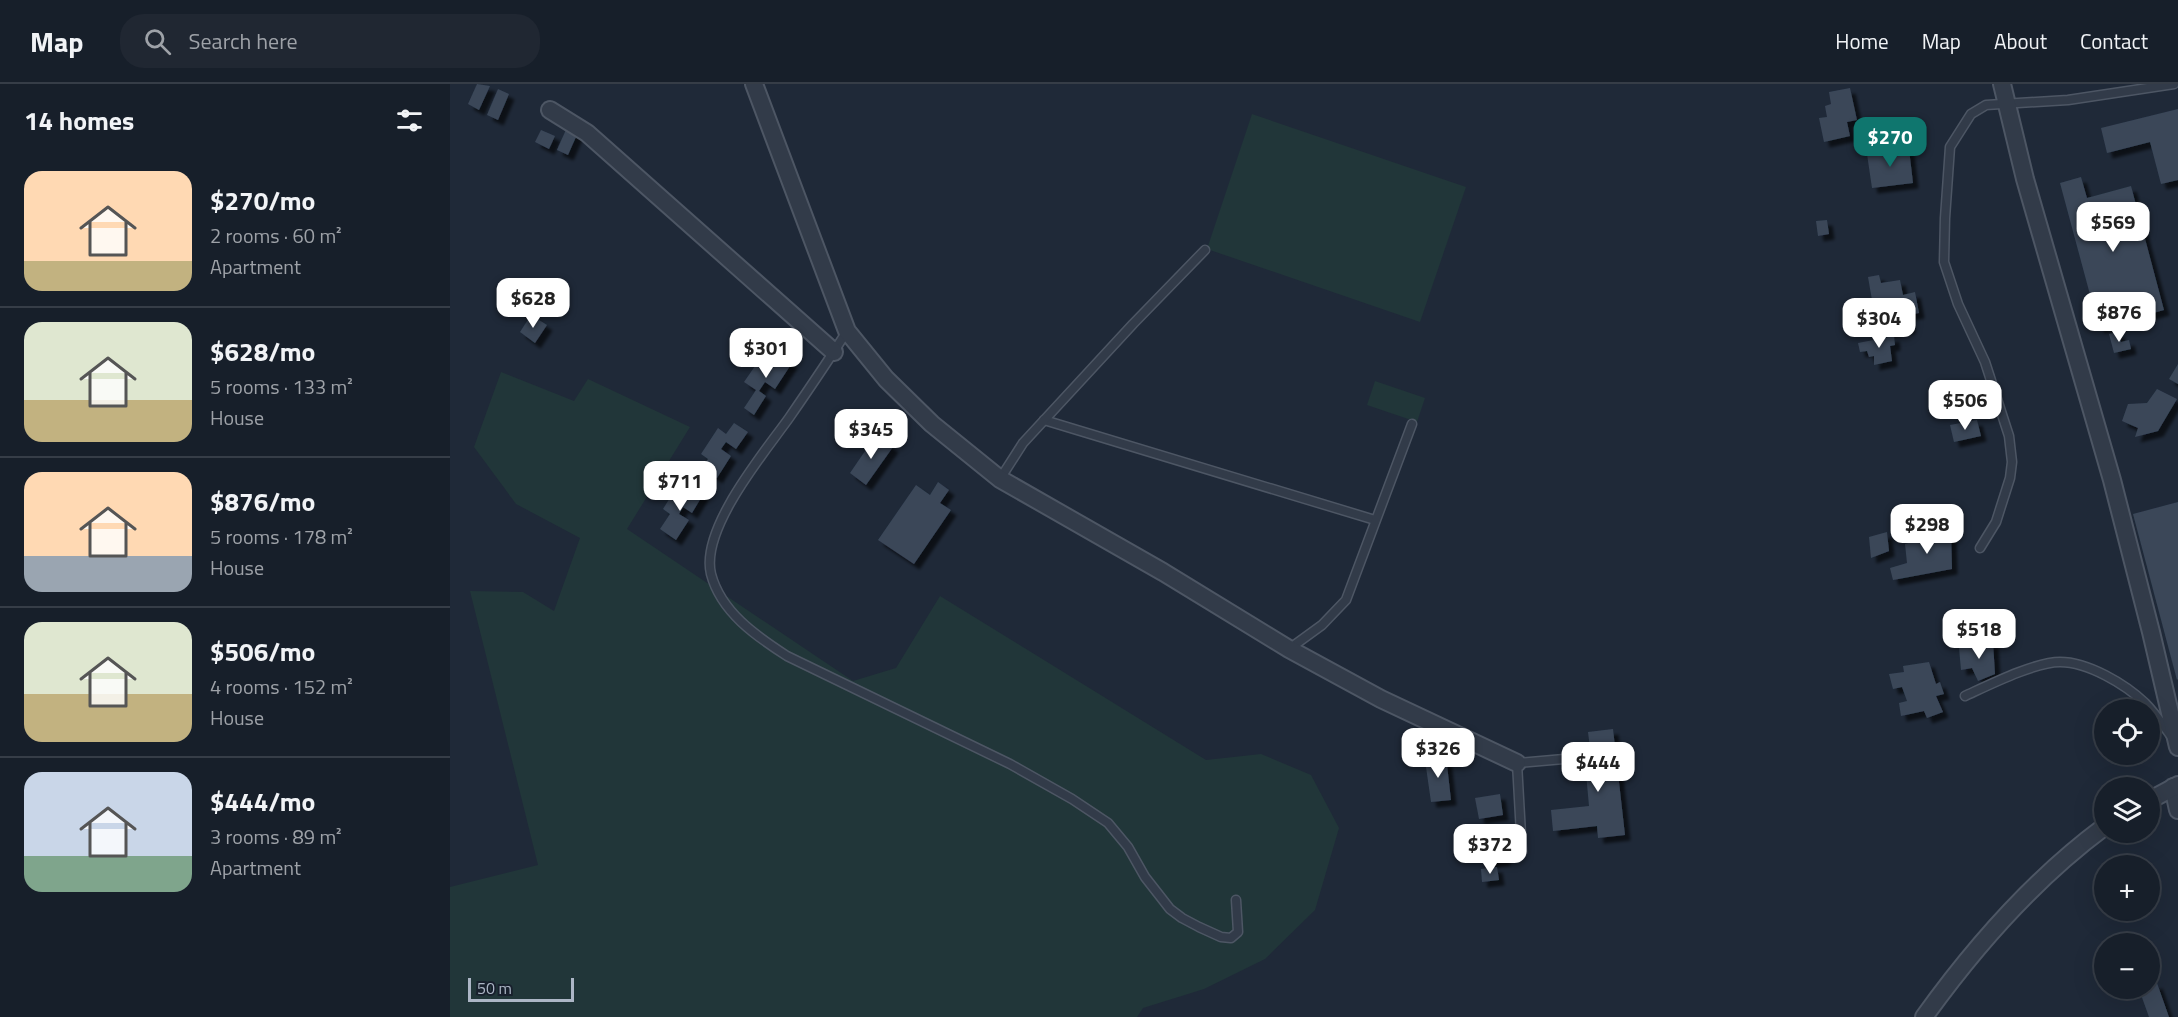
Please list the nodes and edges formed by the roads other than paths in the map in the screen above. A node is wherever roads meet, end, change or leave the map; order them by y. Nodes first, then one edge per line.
1 (754, 84) edge
2 (2002, 84) edge
3 (2174, 84) edge
4 (2006, 102) junction
5 (550, 110) dead end
6 (1205, 250) dead end
7 (847, 330) junction
8 (834, 352) junction
9 (1044, 420) junction
10 (1412, 424) dead end
11 (1000, 479) junction
12 (1375, 520) junction
13 (1980, 548) dead end
14 (1289, 649) junction
15 (1965, 696) dead end
16 (2178, 746) edge
17 (1564, 759) dead end
18 (1516, 763) junction
19 (2175, 786) edge
20 (2160, 794) edge
21 (2178, 810) edge
22 (2094, 835) edge
23 (1522, 852) dead end
24 (1236, 900) dead end
25 (1924, 1017) edge

1 - 7 street
2 - 4 street
3 - 4 lane
4 - 13 lane
4 - 16 street
5 - 8 street
6 - 9 lane
7 - 8 lane
7 - 11 street
8 - 24 lane
9 - 11 lane
9 - 12 lane
10 - 12 lane
11 - 14 street
12 - 14 lane
14 - 18 street
15 - 16 lane
17 - 18 lane
18 - 23 lane
19 - 20 street
19 - 21 street
22 - 25 street

